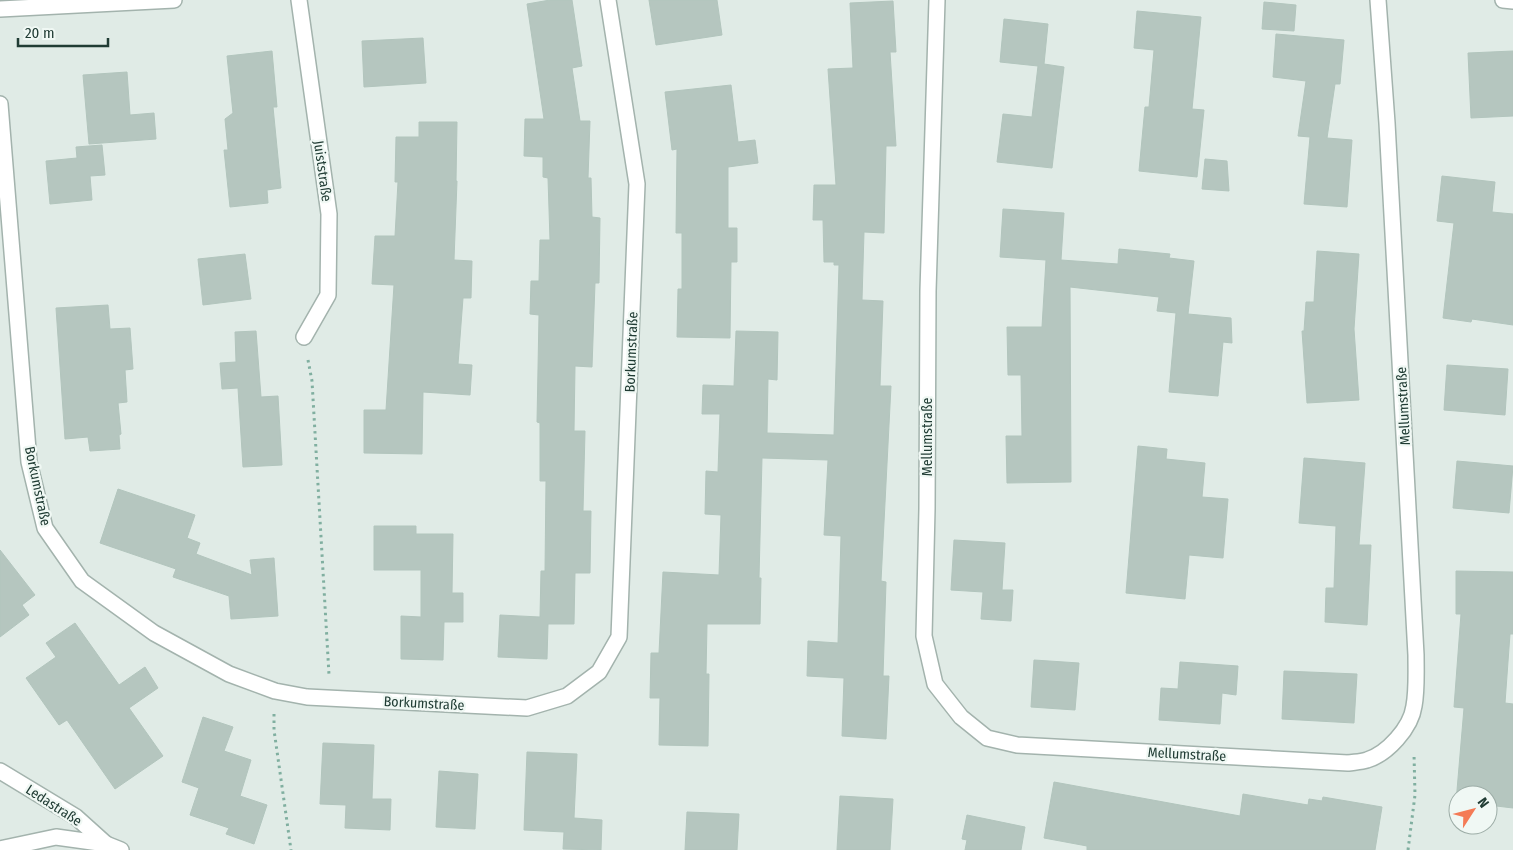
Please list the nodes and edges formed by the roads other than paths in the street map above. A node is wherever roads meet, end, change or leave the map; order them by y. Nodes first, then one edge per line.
1 (174, 0) edge
2 (299, 0) edge
3 (608, 0) edge
4 (937, 0) edge
5 (1378, 0) edge
6 (1503, 0) edge
7 (1513, 1) edge
8 (0, 8) edge
9 (0, 104) edge
10 (304, 337) road end
11 (0, 770) edge
12 (106, 844) junction
13 (0, 849) edge
14 (121, 850) edge

1 - 8 street
2 - 10 street, Juiststraße
3 - 9 street, Borkumstraße
4 - 5 street, Mellumstraße
6 - 7 street
11 - 12 street, Ledastraße
12 - 13 street, Ledastraße
12 - 14 street, Ledastraße

